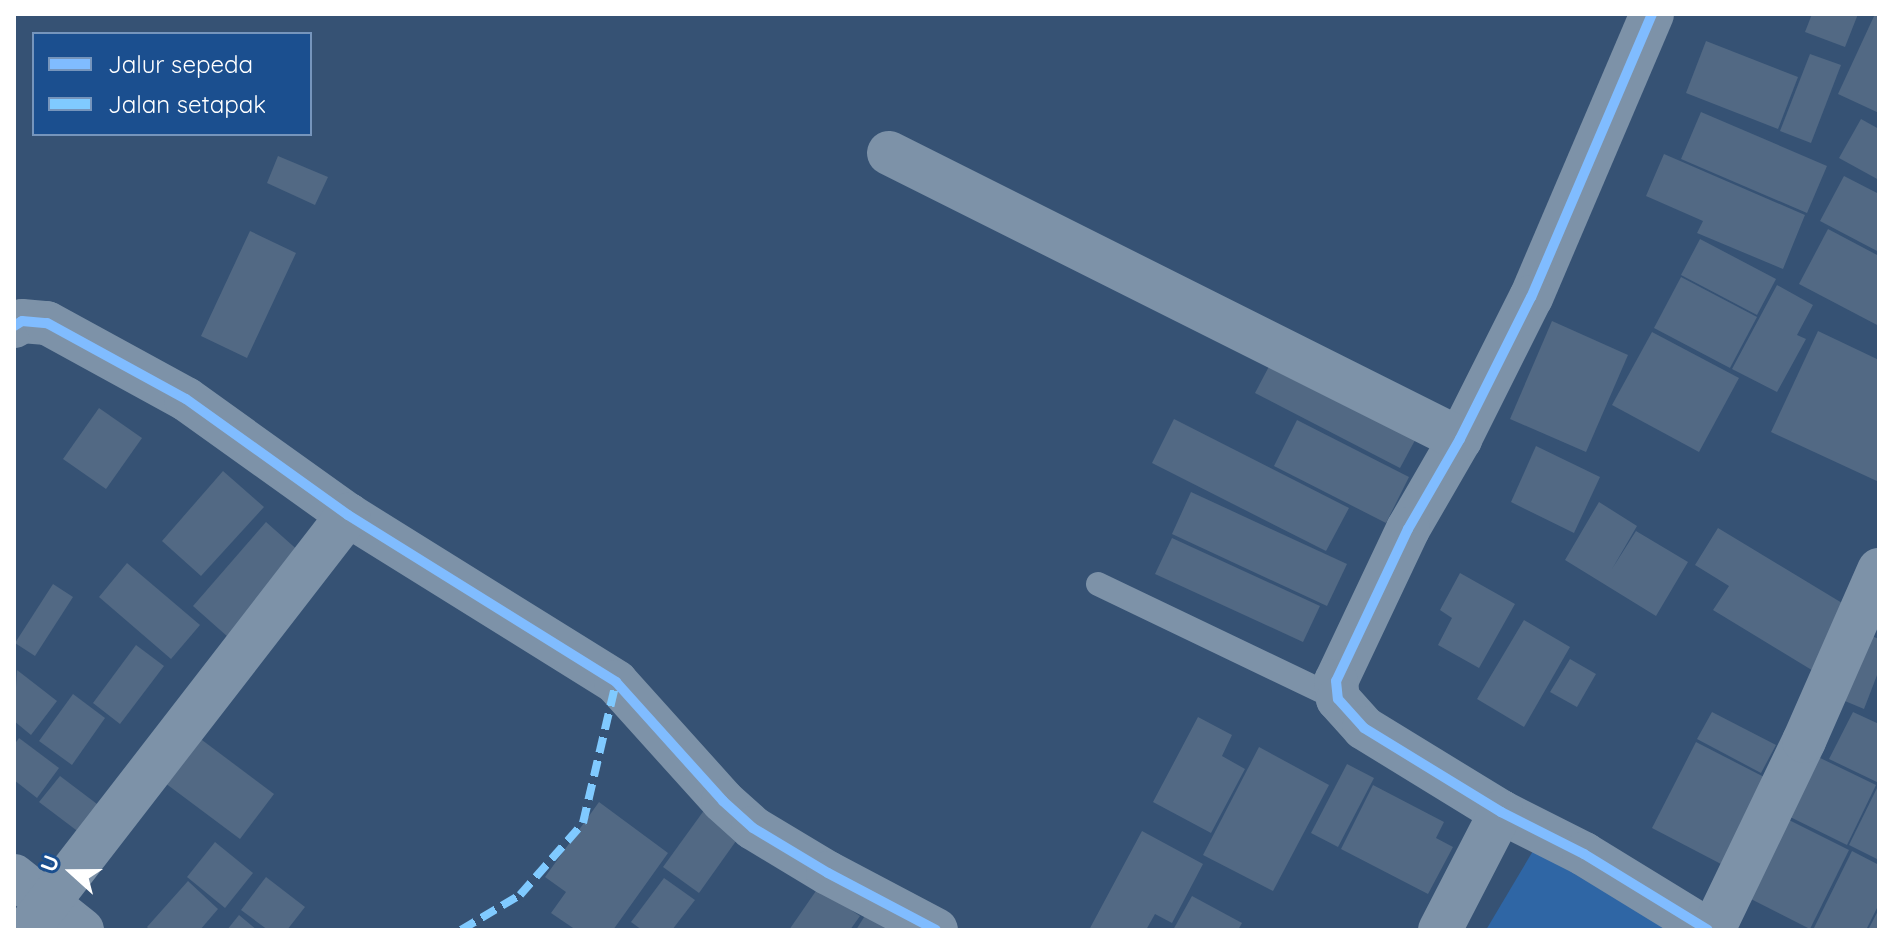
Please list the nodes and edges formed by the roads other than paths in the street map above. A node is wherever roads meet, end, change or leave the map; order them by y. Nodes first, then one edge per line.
1 (1652, 14) edge
2 (889, 153) dead end
3 (14, 326) edge
4 (1460, 439) junction
5 (348, 515) junction
6 (1879, 570) edge
7 (1098, 584) dead end
8 (1338, 699) junction
9 (1501, 812) junction
10 (30, 902) edge
11 (82, 930) edge
12 (936, 930) edge
13 (1440, 930) edge
14 (1710, 930) edge

1 - 4 street
2 - 4 street
3 - 5 street
4 - 8 street
5 - 10 street
5 - 12 street
6 - 14 street
7 - 8 lane
8 - 9 street
9 - 13 street
9 - 14 street
10 - 11 street

